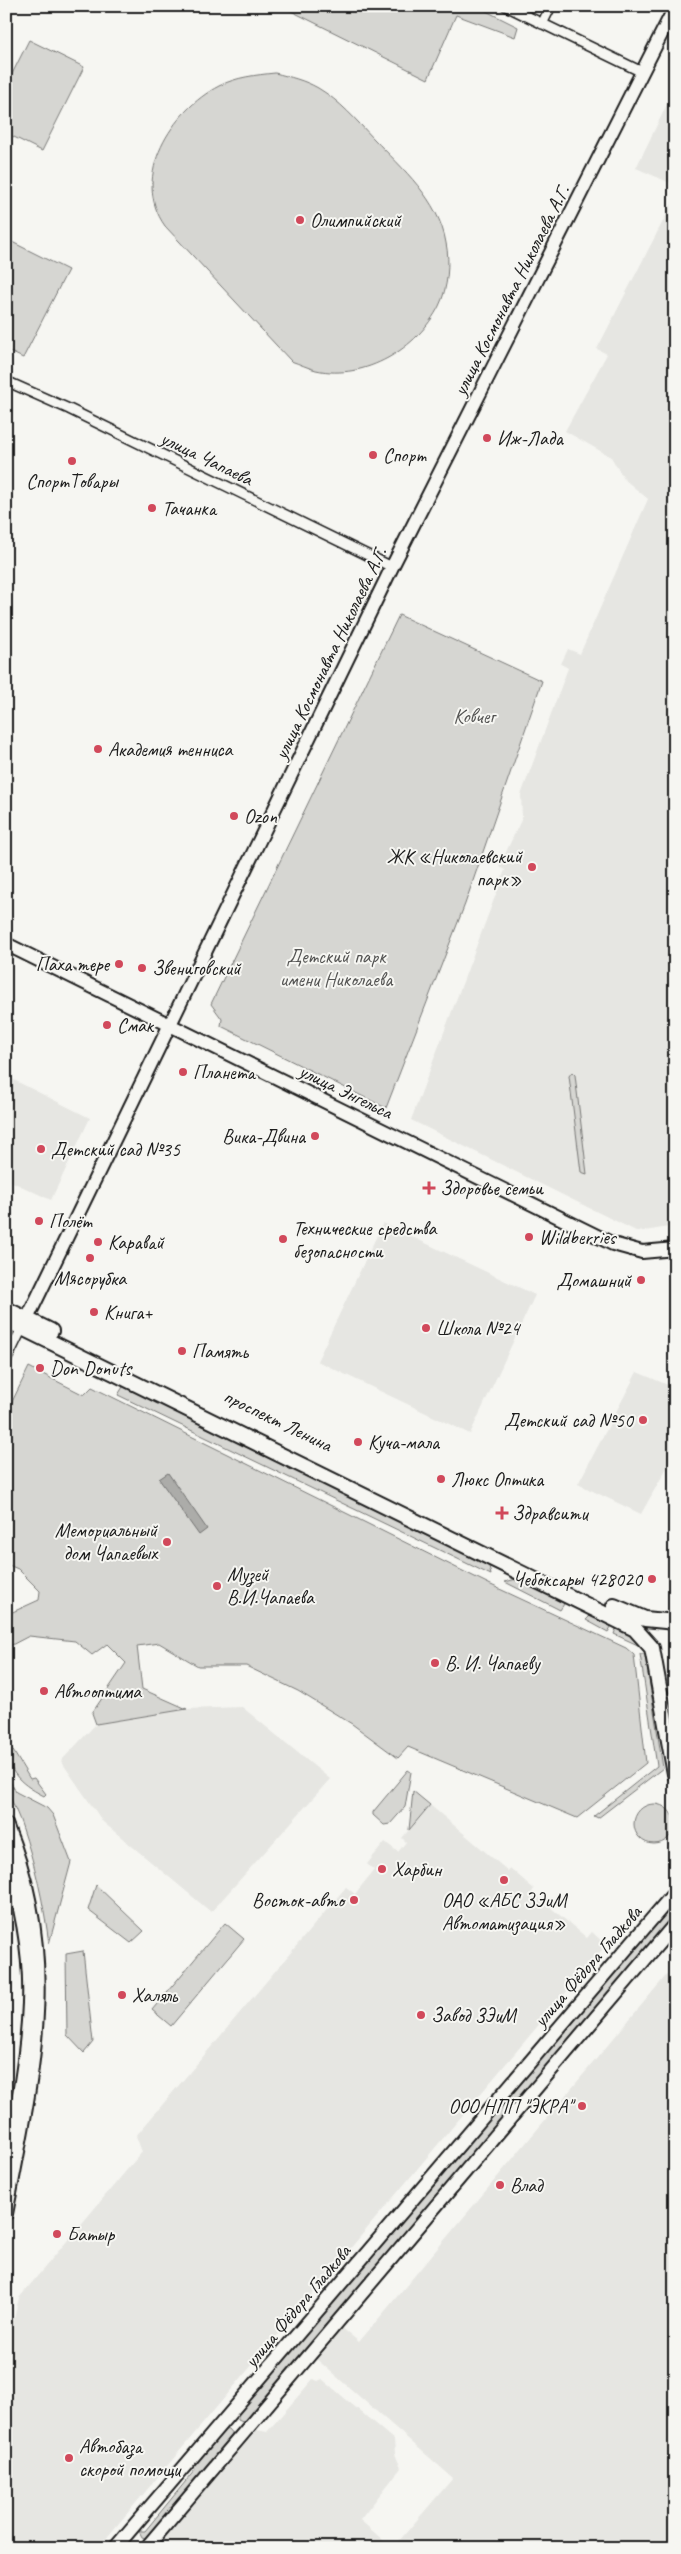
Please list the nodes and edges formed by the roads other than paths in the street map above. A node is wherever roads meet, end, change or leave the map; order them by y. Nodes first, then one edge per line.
1 (506, 6) edge
2 (551, 6) edge
3 (675, 8) edge
4 (542, 24) junction
5 (642, 72) junction
6 (6, 381) edge
7 (392, 567) junction
8 (6, 944) edge
9 (171, 1025) junction
10 (675, 1249) edge
11 (6, 1309) edge
12 (6, 1320) edge
13 (25, 1323) junction
14 (6, 1361) edge
15 (673, 1622) edge
16 (652, 1648) junction
17 (675, 1774) edge
18 (6, 1824) edge
19 (6, 1857) edge
20 (675, 1892) edge
21 (675, 1924) edge
22 (508, 2088) junction
23 (524, 2102) junction
24 (6, 2165) edge
25 (6, 2214) edge
26 (224, 2419) junction
27 (242, 2434) junction
28 (122, 2545) edge
29 (146, 2548) edge

1 - 4 street
2 - 4 street
3 - 5 main road, улица Космонавта Николаева А.Г.
4 - 5 street
5 - 7 main road, улица Космонавта Николаева А.Г.
6 - 7 street, улица Чапаева
7 - 9 main road, улица Космонавта Николаева А.Г.
8 - 9 main road, улица Энгельса
9 - 10 main road, улица Энгельса
9 - 13 main road, улица Космонавта Николаева А.Г.
11 - 13 main road, проспект Ленина
12 - 13 main road, проспект Ленина
13 - 14 street, улица Космонавта Николаева А.Г.
13 - 15 main road, проспект Ленина
13 - 16 main road, проспект Ленина
15 - 16 main road, проспект Ленина
16 - 17 main road
18 - 25 main road
19 - 24 main road
20 - 22 main road, улица Фёдора Гладкова
21 - 23 main road, улица Фёдора Гладкова
22 - 23 main road
22 - 26 main road, улица Фёдора Гладкова
23 - 27 main road, улица Фёдора Гладкова
26 - 27 main road
26 - 28 main road, улица Фёдора Гладкова
27 - 29 main road, улица Фёдора Гладкова

